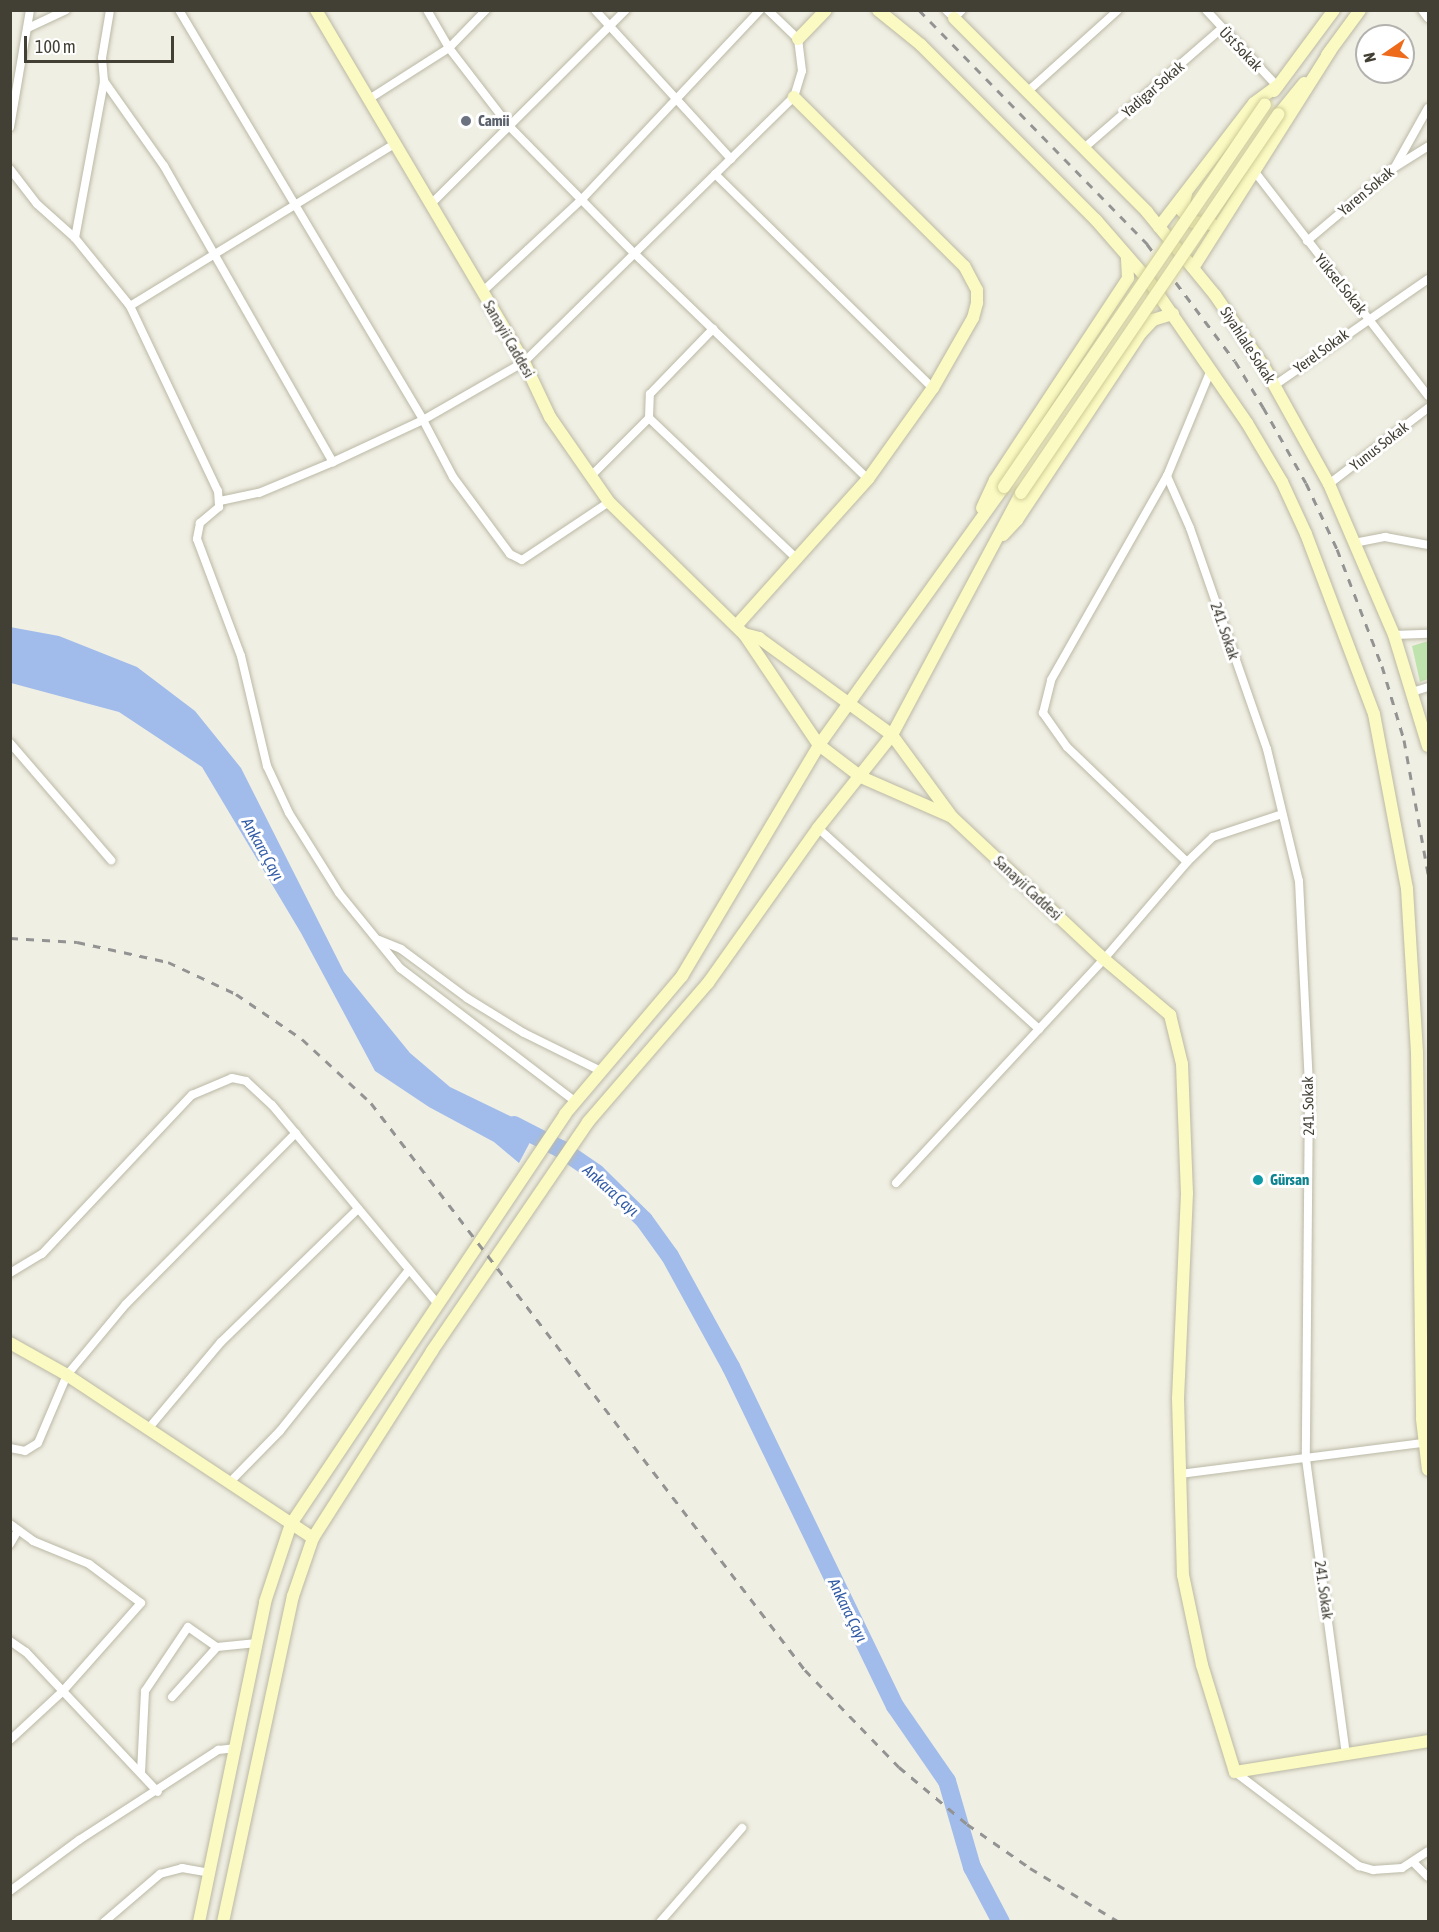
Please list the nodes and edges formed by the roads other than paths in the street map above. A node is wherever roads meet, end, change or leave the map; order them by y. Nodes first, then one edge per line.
1 (30, 10) edge
2 (66, 10) edge
3 (110, 10) edge
4 (179, 10) edge
5 (316, 10) edge
6 (427, 10) edge
7 (486, 10) edge
8 (595, 10) edge
9 (626, 10) edge
10 (760, 10) edge
11 (768, 10) edge
12 (826, 10) edge
13 (878, 10) edge
14 (1118, 10) edge
15 (1206, 10) edge
16 (1335, 10) edge
17 (1360, 10) edge
18 (1422, 10) edge
19 (954, 13) edge
20 (1428, 18) edge
21 (610, 26) junction
22 (28, 28) junction
23 (1221, 30) junction
24 (798, 39) junction
25 (449, 48) junction
26 (1331, 50) junction
27 (104, 81) junction
28 (1277, 86) junction
29 (1027, 92) junction
30 (676, 97) junction
31 (794, 97) junction
32 (369, 99) junction
33 (1428, 108) edge
34 (509, 126) junction
35 (10, 127) edge
36 (396, 143) junction
37 (1428, 146) edge
38 (1084, 148) junction
39 (731, 159) junction
40 (1395, 167) junction
41 (10, 170) edge
42 (1255, 172) junction
43 (716, 174) junction
44 (1187, 190) junction
45 (583, 198) junction
46 (432, 203) junction
47 (294, 206) junction
48 (1224, 216) junction
49 (1159, 227) junction
50 (75, 238) junction
51 (1307, 241) junction
52 (213, 254) junction
53 (635, 254) junction
54 (1127, 256) junction
55 (1192, 268) junction
56 (1428, 279) edge
57 (482, 292) junction
58 (130, 306) junction
59 (1173, 314) junction
60 (1368, 317) junction
61 (1100, 321) junction
62 (713, 329) junction
63 (1141, 333) junction
64 (524, 362) junction
65 (1211, 370) junction
66 (1275, 385) junction
67 (933, 388) junction
68 (1428, 396) edge
69 (1428, 408) edge
70 (649, 418) junction
71 (423, 420) junction
72 (333, 462) junction
73 (1167, 476) junction
74 (590, 477) junction
75 (868, 479) junction
76 (1329, 484) junction
77 (220, 501) junction
78 (609, 502) junction
79 (968, 538) junction
80 (1354, 543) junction
81 (1428, 545) edge
82 (989, 549) junction
83 (796, 558) junction
84 (740, 630) junction
85 (1428, 634) edge
86 (1394, 635) junction
87 (1428, 687) edge
88 (1412, 692) junction
89 (849, 702) junction
90 (892, 735) junction
91 (10, 743) edge
92 (819, 745) junction
93 (1428, 746) edge
94 (861, 777) junction
95 (1282, 814) junction
96 (952, 817) junction
97 (818, 828) junction
98 (111, 860) dead end
99 (1187, 862) junction
100 (379, 940) junction
101 (1104, 959) junction
102 (1039, 1029) junction
103 (602, 1071) junction
104 (576, 1101) junction
105 (296, 1133) junction
106 (896, 1183) dead end
107 (358, 1209) junction
108 (409, 1270) junction
109 (10, 1273) edge
110 (436, 1303) junction
111 (10, 1343) edge
112 (67, 1375) junction
113 (148, 1429) junction
114 (1423, 1443) junction
115 (10, 1448) edge
116 (1306, 1459) junction
117 (1428, 1470) edge
118 (1180, 1474) junction
119 (229, 1483) junction
120 (10, 1524) edge
121 (291, 1524) junction
122 (18, 1530) junction
123 (313, 1538) junction
124 (10, 1544) edge
125 (10, 1641) edge
126 (257, 1643) junction
127 (217, 1647) junction
128 (63, 1691) junction
129 (172, 1697) dead end
130 (10, 1740) edge
131 (1428, 1741) edge
132 (237, 1748) junction
133 (1346, 1755) junction
134 (1235, 1772) junction
135 (141, 1773) junction
136 (158, 1792) junction
137 (742, 1828) dead end
138 (1428, 1851) edge
139 (1414, 1864) junction
140 (210, 1873) junction
141 (1428, 1877) edge
142 (10, 1891) edge
143 (104, 1922) edge
144 (199, 1922) edge
145 (223, 1922) edge
146 (660, 1922) edge

1 - 22 street
2 - 22 street
3 - 27 street
4 - 47 street
5 - 32 street, Sanayii Caddesi
6 - 25 street
7 - 25 street
8 - 21 street
9 - 21 street
10 - 30 street
11 - 24 street
12 - 24 street
13 - 54 street
14 - 29 street
15 - 23 street, Üst Sokak
16 - 28 street
17 - 26 street
18 - 20 street
19 - 29 street, Siyahlale Sokak
21 - 30 street
21 - 34 street
22 - 35 street
23 - 28 street, Üst Sokak
23 - 38 street, Yadigar Sokak
24 - 31 street
25 - 32 street
25 - 34 street
26 - 42 street
26 - 82 street, bridge
27 - 50 street
27 - 52 street
28 - 44 street
28 - 79 street, bridge
29 - 38 street, Siyahlale Sokak
30 - 39 street
30 - 45 street
31 - 39 street
31 - 67 street
32 - 36 street, Sanayii Caddesi
33 - 40 street
34 - 45 street
34 - 46 street
36 - 46 street, Sanayii Caddesi
36 - 47 street
37 - 40 street, Yaren Sokak
38 - 49 street, Siyahlale Sokak
39 - 43 street
40 - 51 street, Yaren Sokak
41 - 50 street
42 - 48 street
42 - 51 street, Yüksel Sokak
43 - 53 street
43 - 67 street
44 - 48 street
44 - 49 street
45 - 53 street
45 - 57 street
46 - 57 street, Sanayii Caddesi
47 - 52 street
47 - 71 street
48 - 55 street
49 - 55 street, Siyahlale Sokak
50 - 58 street
51 - 60 street, Yüksel Sokak
52 - 58 street
52 - 72 street
53 - 62 street
53 - 64 street
54 - 59 street
54 - 61 street
55 - 66 street, Siyahlale Sokak
56 - 60 street, Yerel Sokak
57 - 64 street, Sanayii Caddesi
58 - 77 street
59 - 63 street
59 - 65 street
60 - 66 street, Yerel Sokak
60 - 68 street, Yüksel Sokak
61 - 63 street
61 - 79 street
62 - 70 street
62 - 75 street
63 - 82 street
64 - 71 street
64 - 74 street, Sanayii Caddesi
65 - 73 street
65 - 114 street
66 - 76 street, Siyahlale Sokak
67 - 75 street
69 - 76 street, Yunus Sokak
70 - 74 street
70 - 83 street
71 - 72 street
71 - 78 street
72 - 77 street
73 - 95 street, 241. Sokak
73 - 99 street
74 - 78 street, Sanayii Caddesi
75 - 83 street
76 - 80 street, Siyahlale Sokak
77 - 100 street
78 - 84 street, Sanayii Caddesi
79 - 89 street
80 - 81 street
80 - 86 street, Siyahlale Sokak
82 - 90 street
83 - 84 street
84 - 89 street, Sanayii Caddesi
84 - 92 street, Sanayii Caddesi
85 - 86 street
86 - 88 street, Siyahlale Sokak
87 - 88 street
88 - 93 street, Siyahlale Sokak
89 - 90 street, Sanayii Caddesi
89 - 92 street
90 - 94 street
90 - 96 street, Sanayii Caddesi
91 - 98 street
92 - 94 street, Sanayii Caddesi
92 - 103 street
94 - 96 street, Sanayii Caddesi
94 - 97 street
95 - 99 street
95 - 116 street, 241. Sokak
96 - 101 street, Sanayii Caddesi
97 - 102 street
97 - 123 street
99 - 101 street
100 - 103 street
100 - 104 street
101 - 102 street
101 - 118 street, Sanayii Caddesi
102 - 106 street
103 - 104 street
104 - 110 street
105 - 107 street
105 - 109 street
105 - 112 street
107 - 108 street
107 - 113 street
108 - 110 street
108 - 119 street
110 - 121 street
111 - 112 street
112 - 113 street
112 - 115 street
113 - 119 street
114 - 116 street
114 - 117 street
116 - 118 street
116 - 133 street, 241. Sokak
118 - 134 street, Sanayii Caddesi
119 - 121 street
120 - 122 street
121 - 123 street
121 - 126 street
122 - 124 street
122 - 128 street
123 - 145 street
125 - 128 street
126 - 127 street
126 - 132 street
127 - 129 street
127 - 135 street
128 - 130 street
128 - 135 street
131 - 133 street
132 - 136 street
132 - 140 street
133 - 134 street
134 - 139 street
135 - 136 street
136 - 142 street
137 - 146 street
138 - 139 street
139 - 141 street
140 - 143 street
140 - 144 street

